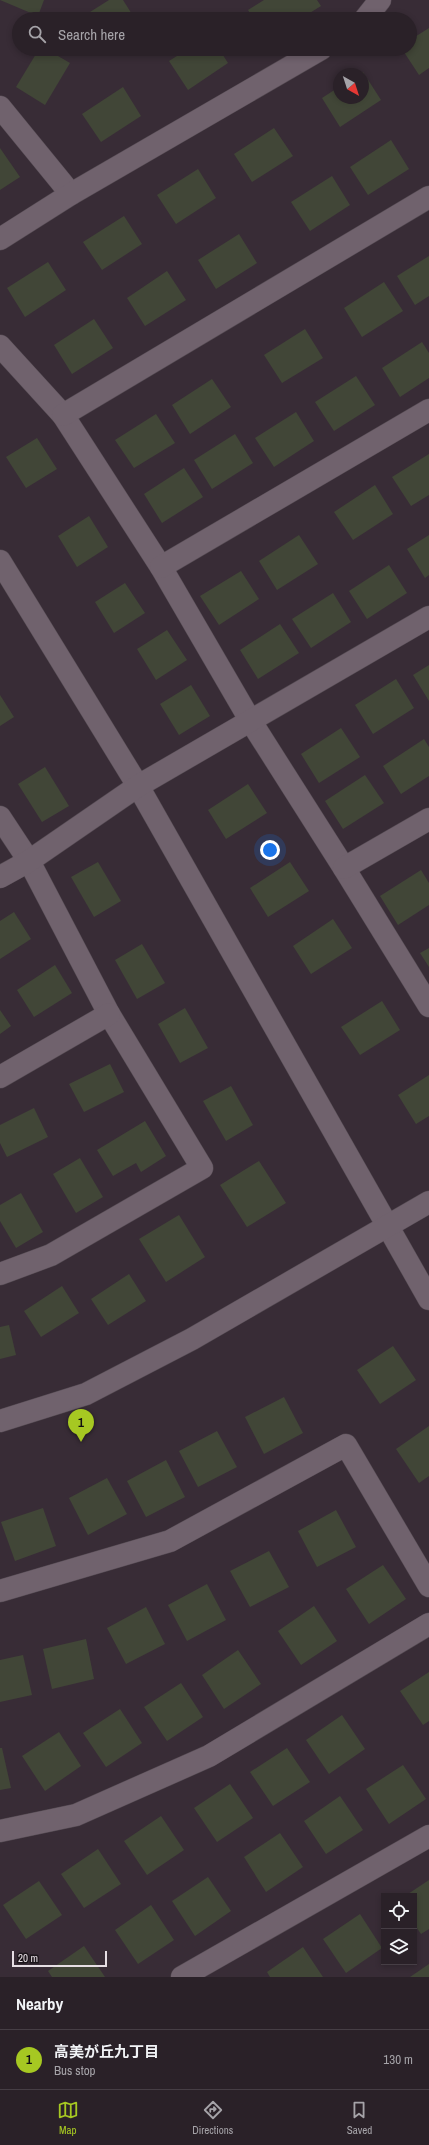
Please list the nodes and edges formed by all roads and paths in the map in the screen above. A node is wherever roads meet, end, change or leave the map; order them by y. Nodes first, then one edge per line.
1 (380, 0) edge
2 (371, 12) edge
3 (309, 56) edge
4 (0, 107) edge
5 (71, 194) junction
6 (429, 197) edge
7 (0, 239) edge
8 (0, 346) edge
9 (429, 410) edge
10 (62, 415) junction
11 (0, 561) edge
12 (161, 567) junction
13 (429, 617) edge
14 (250, 720) junction
15 (138, 786) junction
16 (0, 817) edge
17 (429, 819) edge
18 (29, 861) junction
19 (344, 868) junction
20 (0, 877) edge
21 (429, 1006) edge
22 (109, 1014) junction
23 (0, 1077) edge
24 (429, 1202) edge
25 (387, 1226) junction
26 (0, 1274) edge
27 (429, 1299) edge
28 (0, 1421) edge
29 (429, 1586) edge
30 (0, 1591) edge
31 (429, 1624) edge
32 (0, 1831) edge
33 (429, 1836) edge
34 (182, 1977) edge

1 - 2 street
3 - 5 street
4 - 5 street
5 - 7 street
6 - 10 street
8 - 10 street
9 - 12 street
10 - 12 street
11 - 15 street
12 - 14 street
13 - 14 street
14 - 15 street
14 - 19 street
15 - 18 street
15 - 25 street
16 - 18 street
17 - 19 street
18 - 20 street
18 - 22 street
19 - 21 street
22 - 23 street
22 - 26 street
24 - 25 street
25 - 27 street
25 - 28 street
29 - 30 street
31 - 32 street
33 - 34 street

